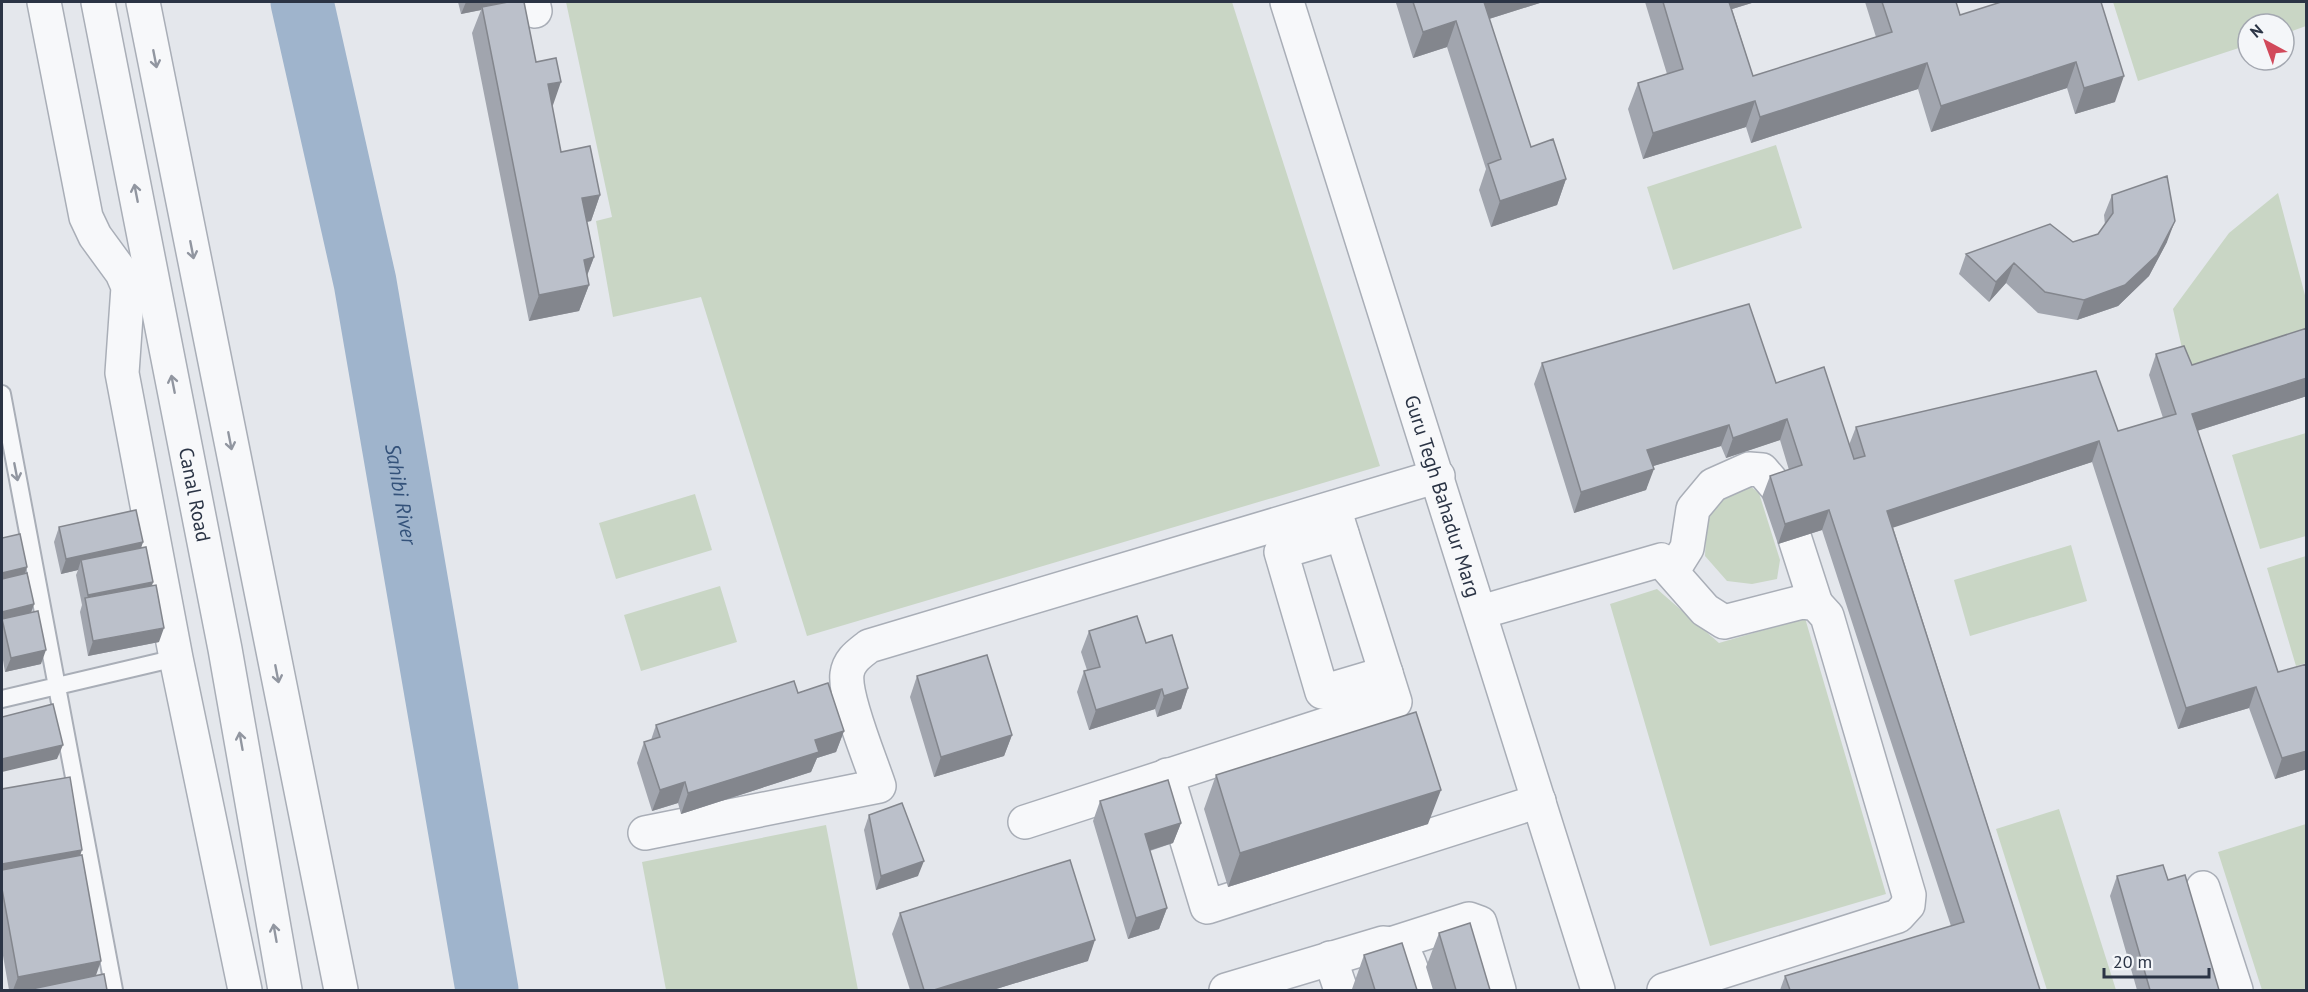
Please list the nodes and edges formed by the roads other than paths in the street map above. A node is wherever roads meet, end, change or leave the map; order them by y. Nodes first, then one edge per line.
1 (44, 2) edge
2 (98, 2) edge
3 (143, 2) edge
4 (1287, 2) edge
5 (140, 284) junction
6 (2, 394) edge
7 (1438, 476) junction
8 (1780, 491) edge
9 (1338, 521) junction
10 (1795, 539) edge
11 (1672, 572) junction
12 (1816, 604) junction
13 (1481, 612) junction
14 (270, 640) junction
15 (225, 649) junction
16 (176, 658) junction
17 (1386, 673) junction
18 (57, 686) junction
19 (2, 699) edge
20 (1167, 775) junction
21 (1539, 801) junction
22 (1025, 822) dead end
23 (645, 833) dead end
24 (2203, 888) dead end
25 (1394, 944) junction
26 (1330, 958) junction
27 (1736, 979) edge
28 (114, 990) edge
29 (245, 990) edge
30 (285, 990) edge
31 (340, 990) edge
32 (1226, 990) edge
33 (1341, 990) edge
34 (1418, 990) edge
35 (1499, 990) edge
36 (1598, 990) edge
37 (1664, 990) edge
38 (2236, 990) edge

1 - 5 street
5 -> 2 street, Canal Road
3 -> 14 street
4 - 7 street, Guru Tegh Bahadur Marg
15 -> 5 street, Canal Road
5 - 16 street
6 -> 18 lane
7 - 9 street
7 - 13 street, Guru Tegh Bahadur Marg
8 - 11 street
9 - 17 street
9 - 17 street
9 - 23 street
10 - 12 street
11 - 12 street
11 - 13 street
12 - 27 street
13 - 21 street, Guru Tegh Bahadur Marg
14 - 15 street
14 -> 31 street
15 - 16 street
30 -> 15 street, Canal Road
16 - 18 lane
16 - 29 street
17 - 20 street
18 - 19 lane
18 - 28 lane
20 - 21 street
20 - 22 street
21 - 36 street, Guru Tegh Bahadur Marg
24 - 38 street
25 - 26 street
25 - 34 street
25 - 35 street
26 - 32 street
26 - 33 street
27 - 37 street

